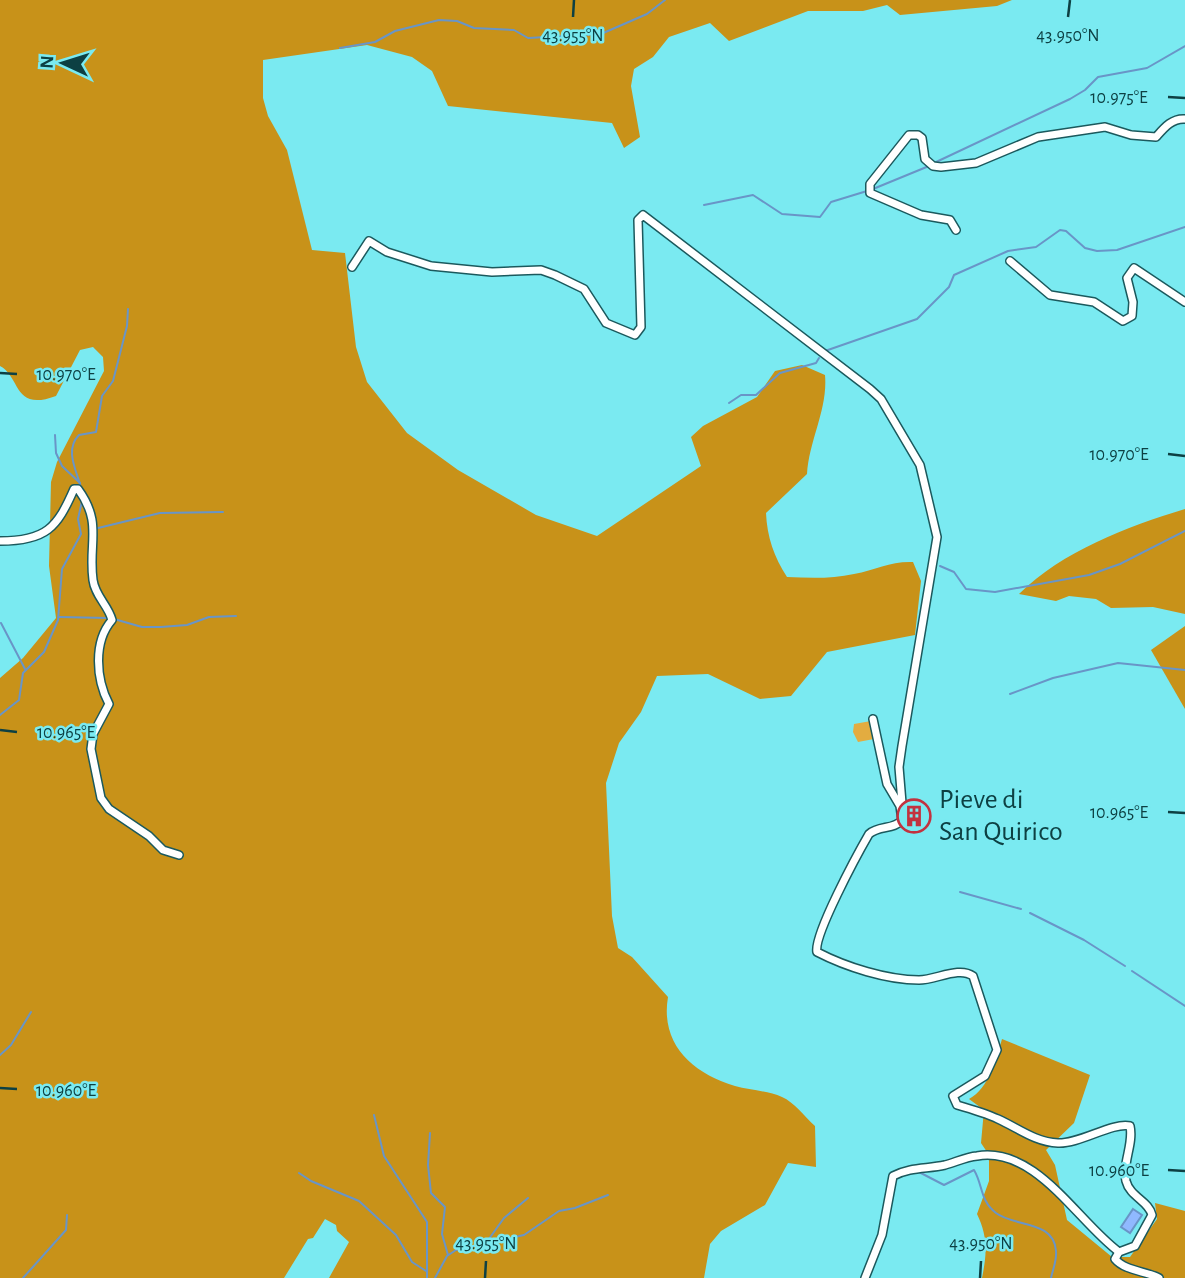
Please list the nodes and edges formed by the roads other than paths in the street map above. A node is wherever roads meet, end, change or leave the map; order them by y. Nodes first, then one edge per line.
1 (1185, 119) edge
2 (957, 229) dead end
3 (1010, 261) dead end
4 (352, 267) dead end
5 (1185, 302) edge
6 (0, 541) edge
7 (873, 719) dead end
8 (903, 815) junction
9 (179, 855) dead end
10 (1119, 1252) junction
11 (865, 1278) edge
12 (1159, 1278) edge

1 - 2 street
3 - 5 street
4 - 8 street
6 - 9 street
7 - 8 street
8 - 10 street
10 - 11 street
10 - 12 street

